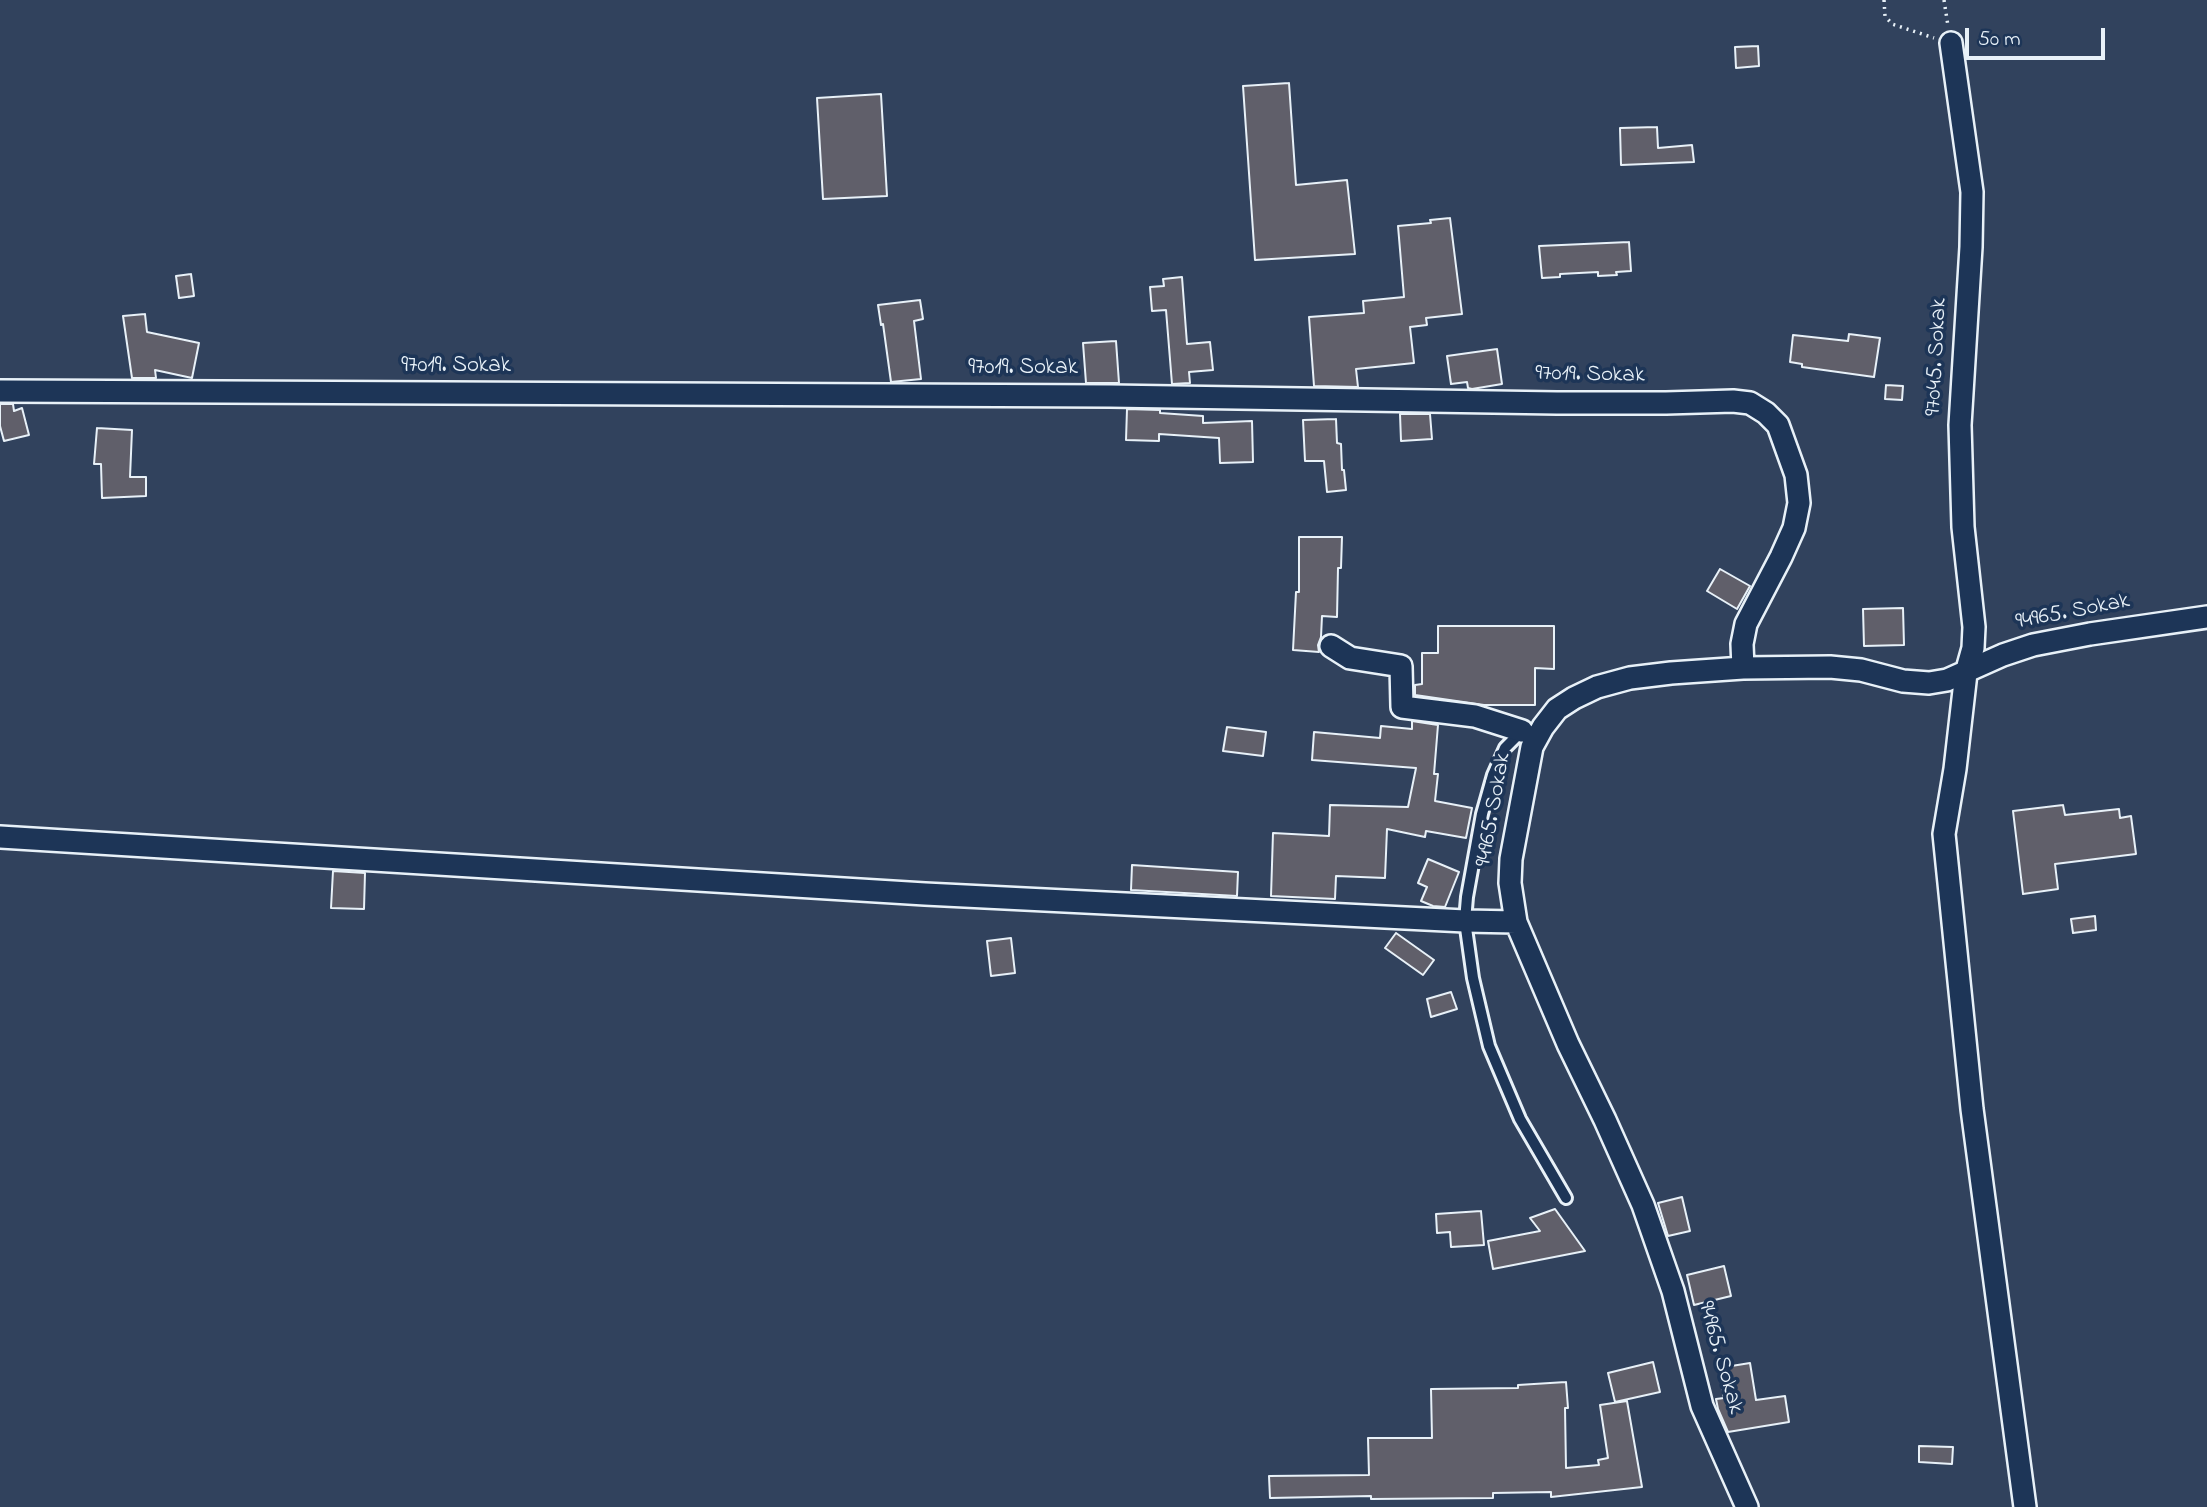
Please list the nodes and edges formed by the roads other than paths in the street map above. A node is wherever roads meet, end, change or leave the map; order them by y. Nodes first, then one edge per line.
1 (1951, 43) road end
2 (0, 391) edge
3 (2207, 617) edge
4 (1331, 646) dead end
5 (1743, 668) junction
6 (1966, 673) junction
7 (1557, 709) junction
8 (1522, 731) junction
9 (0, 837) edge
10 (1465, 921) junction
11 (1516, 922) junction
12 (1566, 1198) dead end
13 (1747, 1507) edge
14 (2025, 1507) edge

1 - 6 street, 97045. Sokak
2 - 5 street, 97019. Sokak
3 - 6 street, 94965. Sokak
4 - 8 street
5 - 6 street, 94965. Sokak
5 - 7 street, 94965. Sokak
6 - 14 street, 97045. Sokak
7 - 8 lane
7 - 11 street, 94965. Sokak
8 - 10 lane
9 - 10 street
10 - 11 street
10 - 12 lane
11 - 13 street, 94965. Sokak

